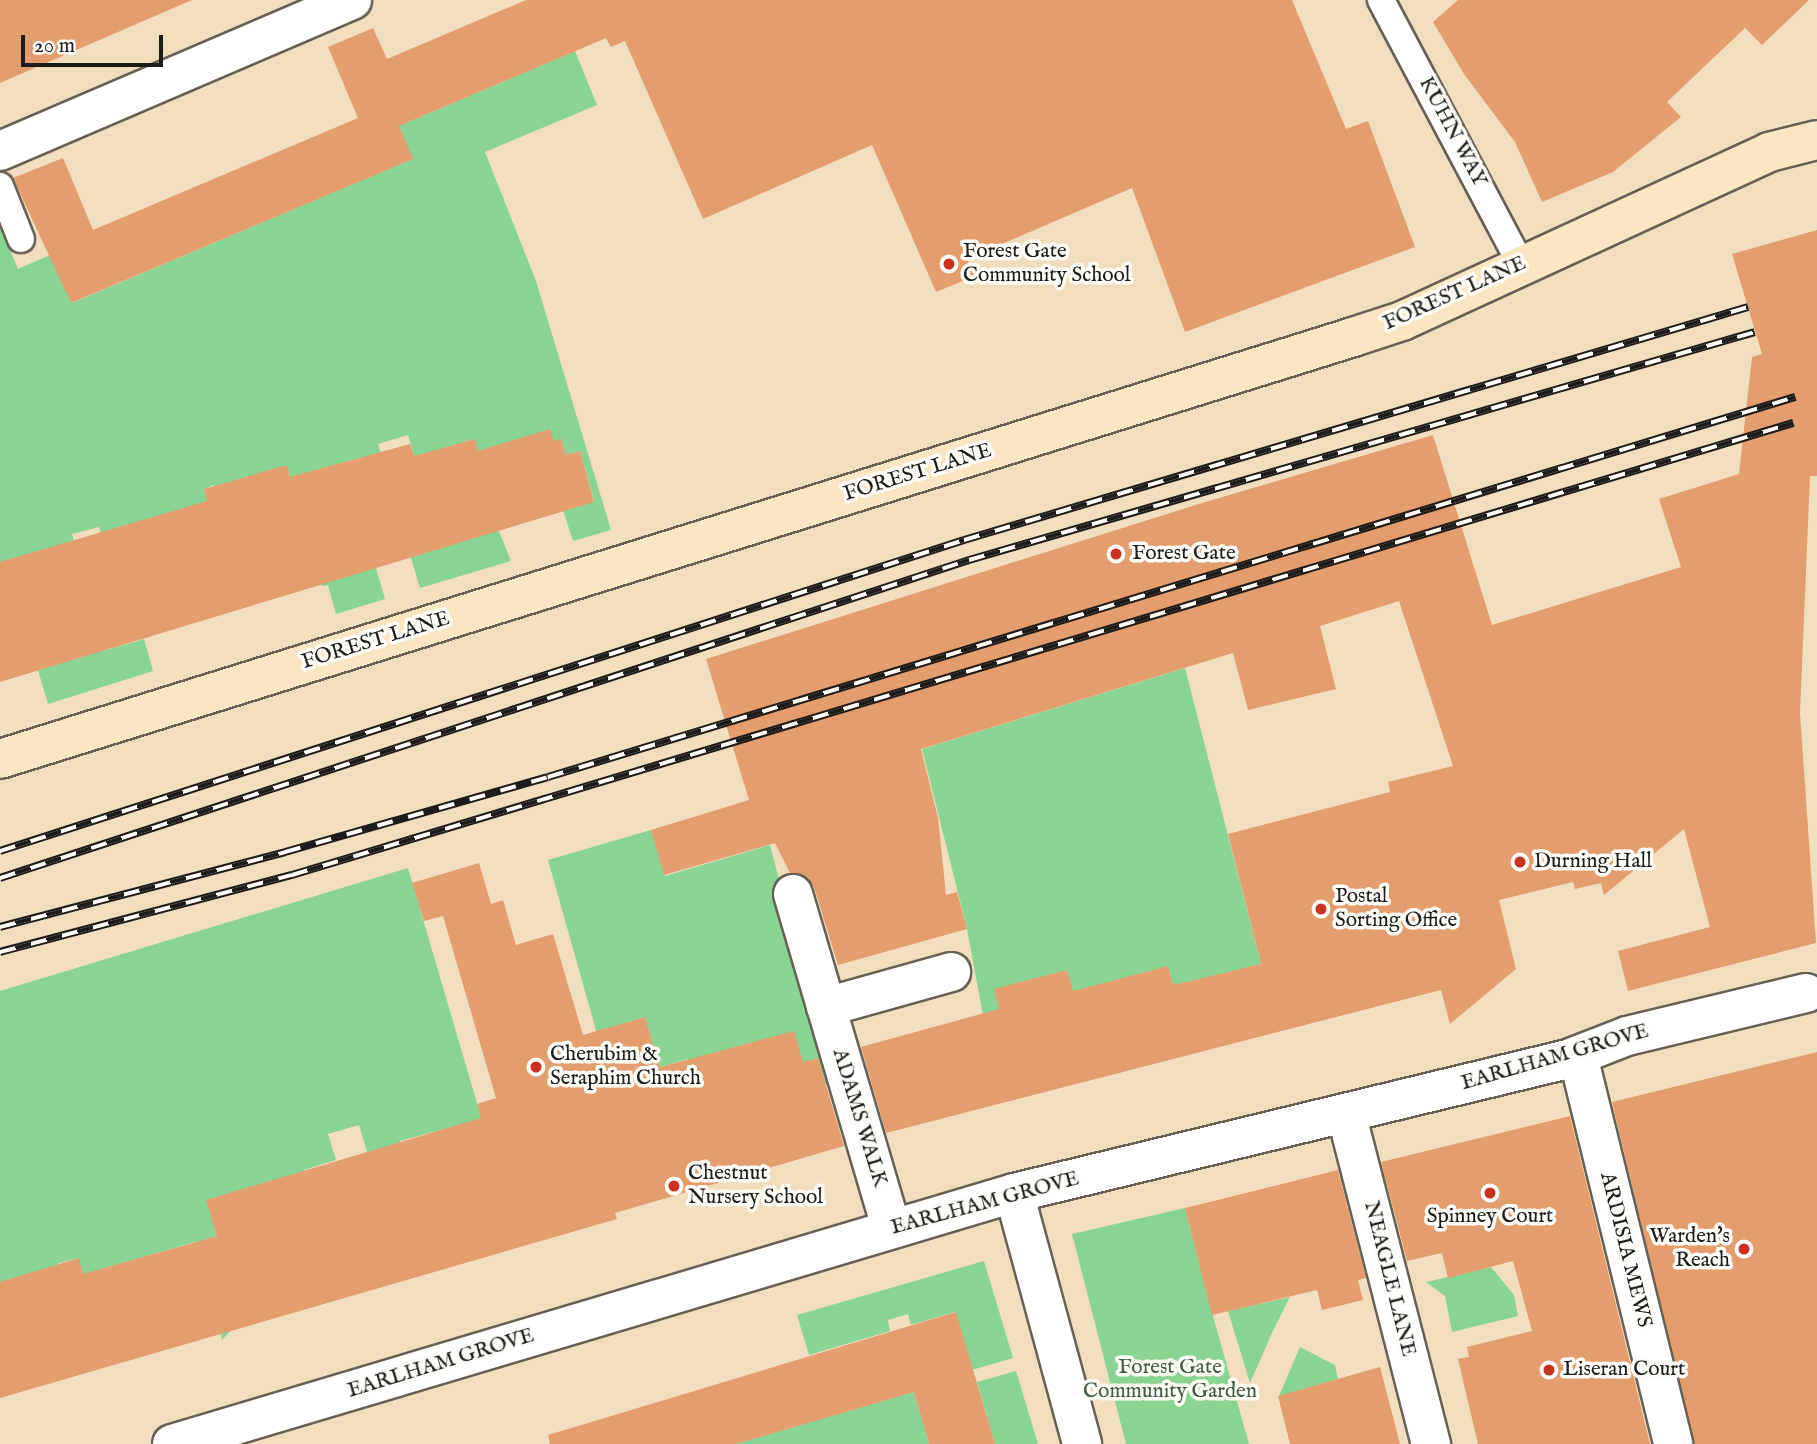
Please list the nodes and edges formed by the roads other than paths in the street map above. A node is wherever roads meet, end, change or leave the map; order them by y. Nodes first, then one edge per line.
1 (352, 0) edge
2 (1381, 0) edge
3 (1817, 140) edge
4 (0, 151) edge
5 (0, 186) edge
6 (21, 239) dead end
7 (1521, 264) junction
8 (0, 760) edge
9 (793, 894) dead end
10 (951, 972) dead end
11 (1805, 992) dead end
12 (826, 1007) junction
13 (1578, 1056) junction
14 (1346, 1113) junction
15 (1014, 1194) junction
16 (891, 1228) junction
17 (189, 1442) edge
18 (1082, 1444) edge
19 (1431, 1444) edge
20 (1673, 1444) edge

1 - 4 street
2 - 7 lane, KUHN WAY
3 - 7 street, FOREST LANE
5 - 6 lane
7 - 8 street, FOREST LANE
9 - 12 street, ADAMS WALK
10 - 12 street
11 - 13 street, EARLHAM GROVE
12 - 16 street, ADAMS WALK
13 - 14 street, EARLHAM GROVE
13 - 20 street, ARDISIA MEWS
14 - 15 street, EARLHAM GROVE
14 - 19 street, NEAGLE LANE
15 - 16 street, EARLHAM GROVE
15 - 18 street
16 - 17 street, EARLHAM GROVE

